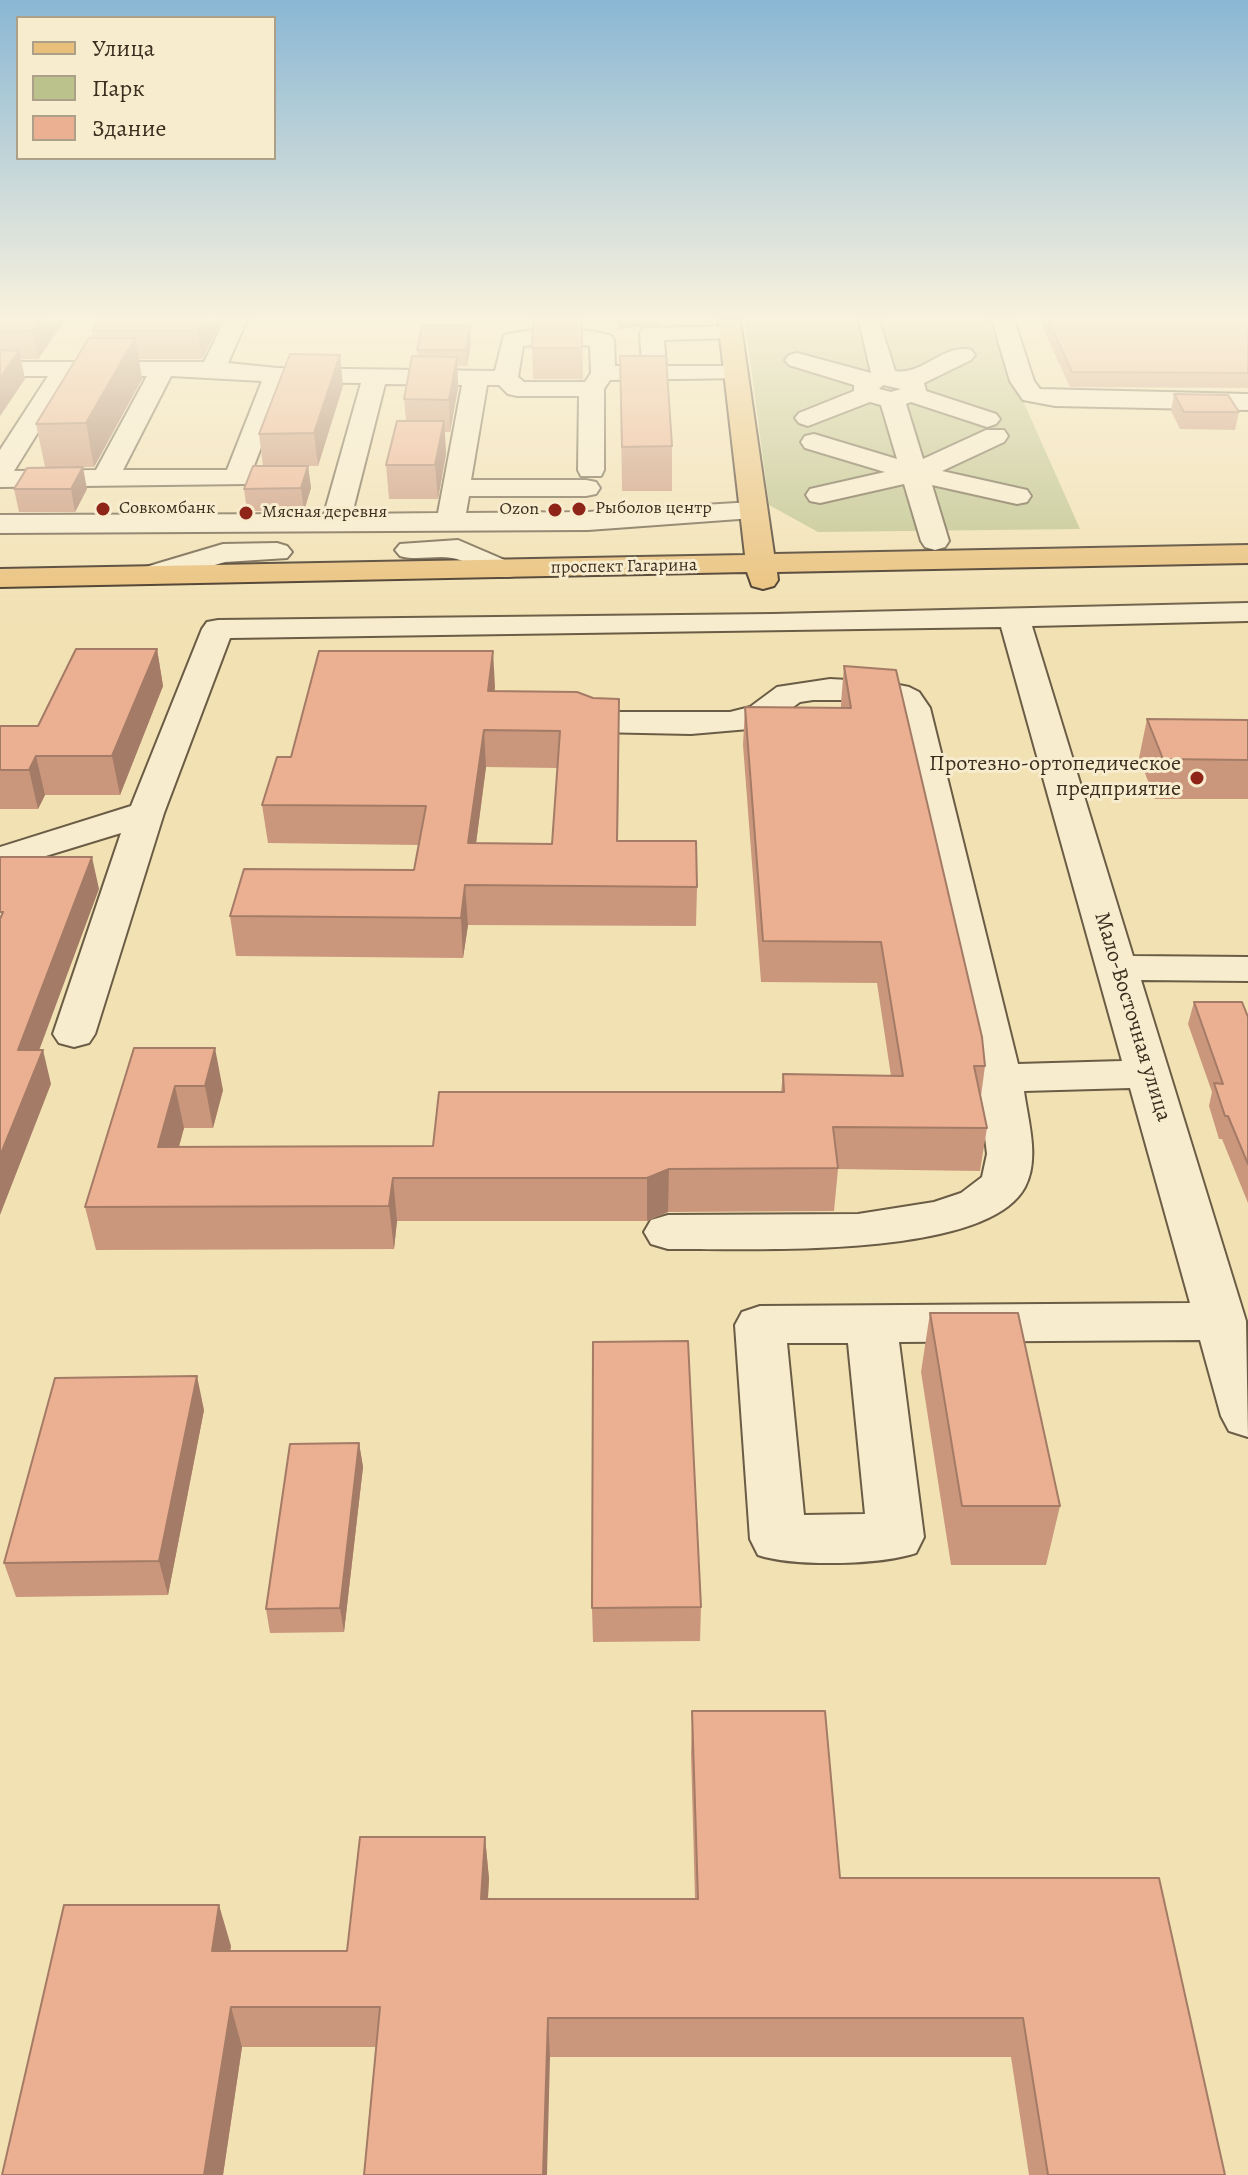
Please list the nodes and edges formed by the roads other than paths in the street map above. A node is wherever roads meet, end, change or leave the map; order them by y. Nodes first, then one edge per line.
1 (32, 422) edge
2 (129, 422) edge
3 (259, 422) edge
4 (363, 422) edge
5 (468, 422) edge
6 (594, 422) edge
7 (741, 422) edge
8 (827, 422) edge
9 (900, 422) edge
10 (974, 422) edge
11 (357, 442) junction
12 (388, 442) edge
13 (434, 443) edge
14 (464, 443) junction
15 (0, 471) edge
16 (916, 473) junction
17 (269, 477) edge
18 (316, 477) dead end
19 (348, 477) junction
20 (106, 478) junction
21 (237, 478) junction
22 (0, 479) edge
23 (456, 488) junction
24 (820, 495) dead end
25 (1017, 496) dead end
26 (753, 510) junction
27 (450, 523) junction
28 (0, 524) edge
29 (335, 524) junction
30 (935, 541) dead end
31 (1248, 554) edge
32 (1248, 570) edge
33 (761, 572) junction
34 (0, 578) edge
35 (0, 595) edge
36 (1248, 612) edge
37 (1014, 618) junction
38 (773, 623) junction
39 (594, 722) edge
40 (146, 813) junction
41 (0, 859) edge
42 (1117, 968) junction
43 (1248, 969) edge
44 (74, 1034) dead end
45 (1149, 1074) junction
46 (1000, 1078) junction
47 (668, 1232) dead end
48 (1221, 1321) junction
49 (871, 1323) dead end
50 (1248, 1416) edge

1 - 15 street
2 - 20 street
3 - 21 street
4 - 11 street
5 - 14 street
6 - 23 street
7 - 26 main road
8 - 16 street
9 - 16 street
10 - 16 street
11 - 12 street
11 - 19 street
13 - 14 street
14 - 23 street
16 - 24 street
16 - 25 street
16 - 30 street
17 - 21 street
18 - 19 street
19 - 29 street
20 - 21 street
20 - 22 street
23 - 27 street
26 - 27 street
26 - 33 main road
27 - 29 street
28 - 29 street
31 - 33 main road, проспект Гагарина
32 - 33 main road, проспект Гагарина
33 - 34 main road, проспект Гагарина
33 - 35 main road, проспект Гагарина
33 - 38 street
36 - 37 street
37 - 38 street
37 - 42 street, Мало-Восточная улица
38 - 40 street
39 - 46 street
40 - 41 street
40 - 44 street
42 - 43 street
42 - 45 street, Мало-Восточная улица
45 - 46 street
45 - 48 street, Мало-Восточная улица
46 - 47 street
48 - 49 street
48 - 50 street, Мало-Восточная улица

